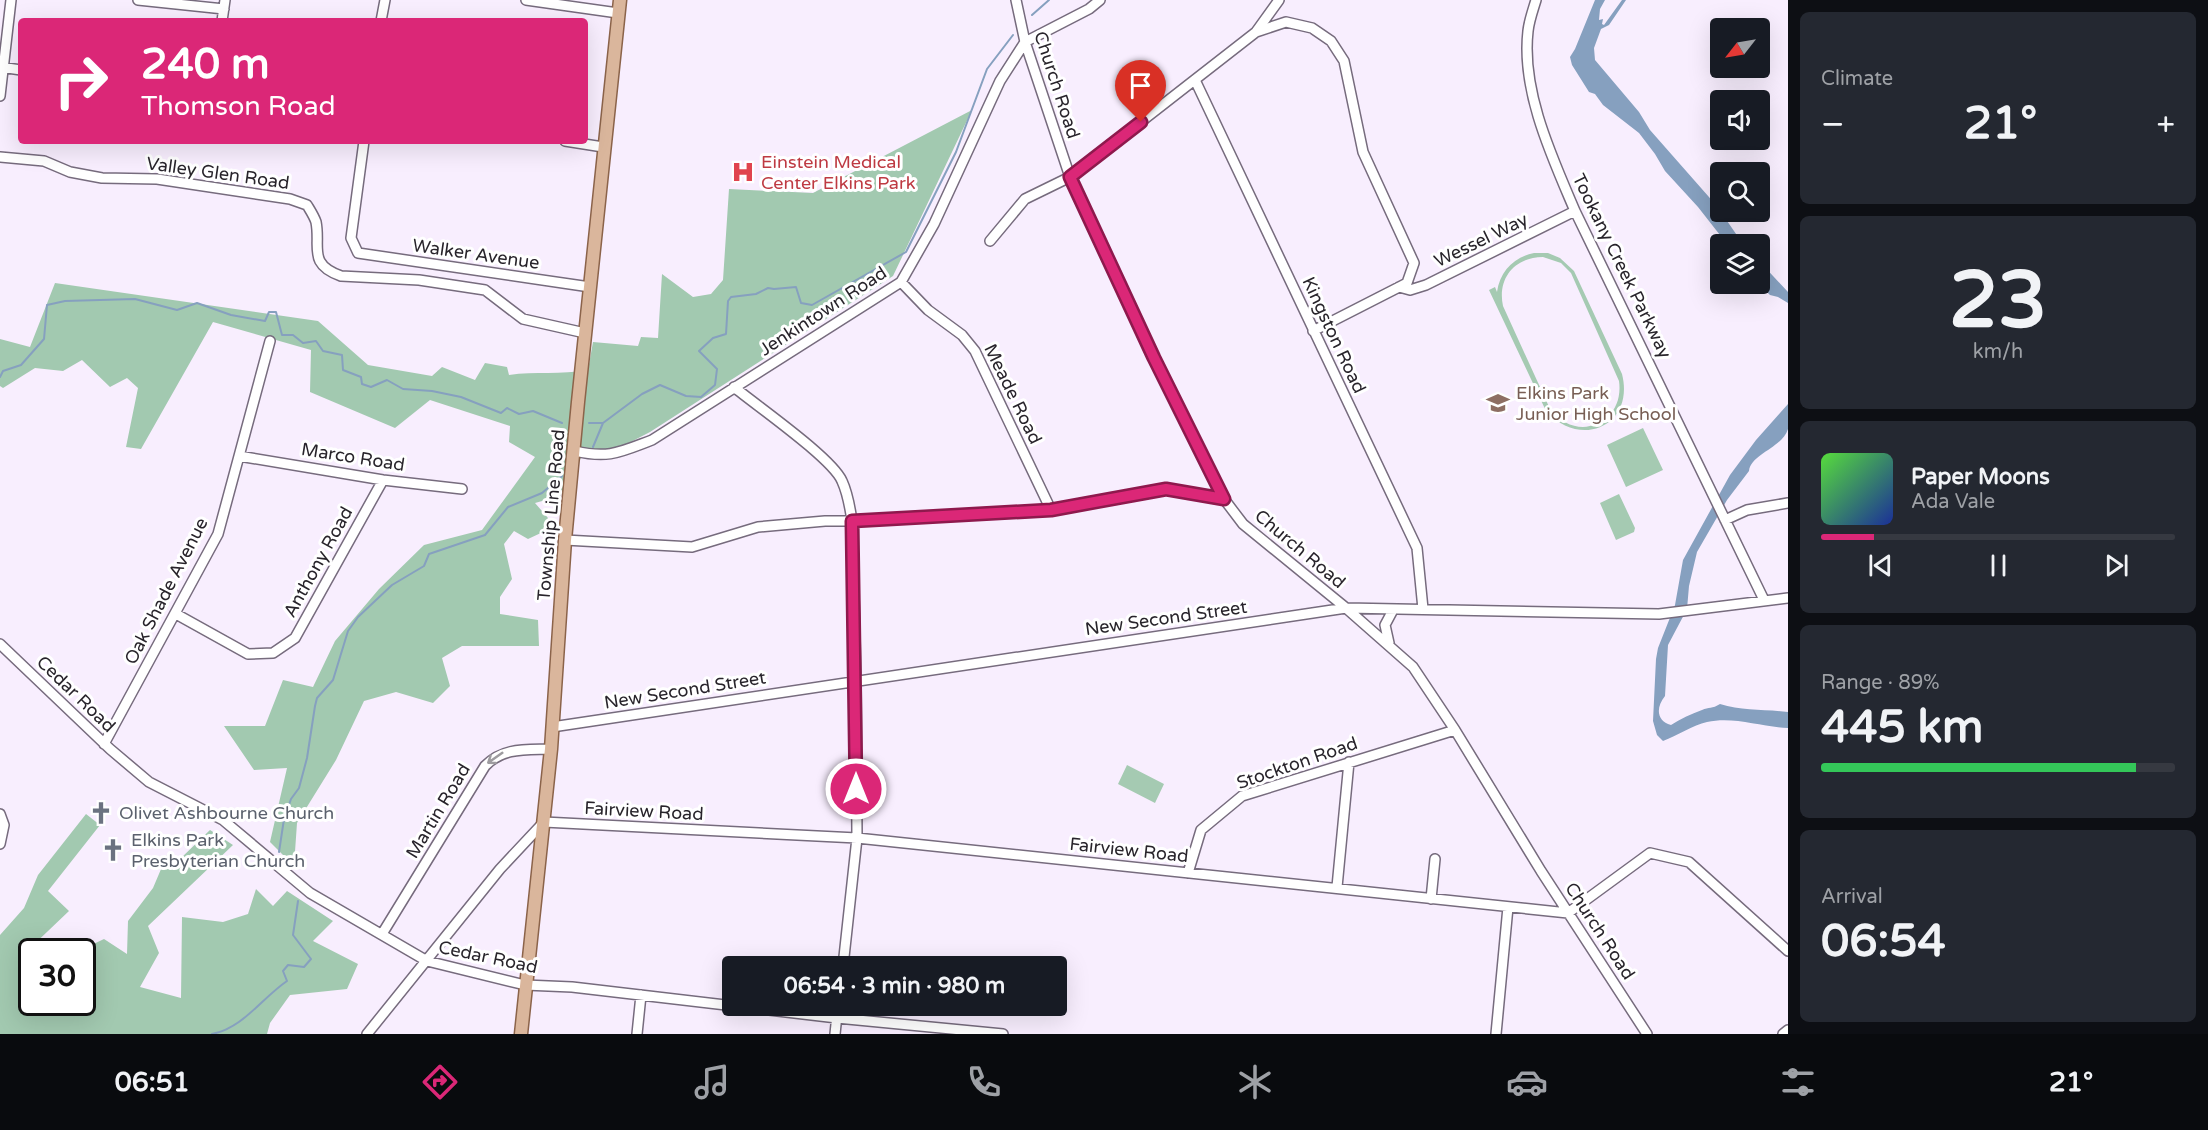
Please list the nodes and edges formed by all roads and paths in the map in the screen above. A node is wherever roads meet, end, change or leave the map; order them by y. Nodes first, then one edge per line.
1 (11, 0) edge
2 (138, 0) edge
3 (384, 0) edge
4 (526, 0) edge
5 (620, 0) edge
6 (1016, 0) edge
7 (1100, 0) edge
8 (1279, 0) edge
9 (1536, 0) edge
10 (224, 5) edge
11 (618, 13) junction
12 (381, 18) edge
13 (1256, 32) junction
14 (1025, 42) junction
15 (2, 68) edge
16 (18, 70) edge
17 (1195, 80) junction
18 (0, 96) edge
19 (364, 144) edge
20 (584, 144) edge
21 (603, 147) junction
22 (0, 157) edge
23 (1070, 177) junction
24 (1575, 212) junction
25 (990, 241) dead end
26 (901, 282) junction
27 (1399, 286) junction
28 (590, 287) junction
29 (1313, 330) junction
30 (585, 333) junction
31 (270, 341) dead end
32 (734, 387) junction
33 (575, 451) junction
34 (239, 456) junction
35 (383, 480) junction
36 (462, 489) dead end
37 (1224, 499) junction
38 (1788, 502) edge
39 (1051, 510) junction
40 (1724, 517) junction
41 (852, 521) junction
42 (565, 540) junction
43 (1788, 598) edge
44 (1764, 600) junction
45 (1346, 608) junction
46 (1423, 609) junction
47 (1393, 610) junction
48 (176, 614) junction
49 (0, 644) edge
50 (1390, 646) junction
51 (856, 681) junction
52 (552, 727) junction
53 (1455, 730) junction
54 (104, 744) junction
55 (551, 750) junction
56 (1349, 762) junction
57 (0, 814) edge
58 (544, 822) junction
59 (857, 838) junction
60 (0, 844) edge
61 (1435, 859) dead end
62 (1188, 873) junction
63 (1337, 887) junction
64 (1431, 899) junction
65 (1508, 907) junction
66 (1568, 913) junction
67 (382, 934) junction
68 (1788, 951) edge
69 (844, 956) edge
70 (427, 961) junction
71 (525, 984) junction
72 (641, 995) junction
73 (837, 1018) junction
74 (1788, 1030) edge
75 (952, 1031) edge
76 (367, 1034) edge
77 (521, 1034) edge
78 (637, 1034) edge
79 (835, 1034) edge
80 (1003, 1034) edge
81 (1496, 1034) edge
82 (1647, 1034) edge
83 (1783, 1034) edge

1 - 15 street
2 - 10 street
3 - 12 street
4 - 11 street
5 - 11 main road, Township Line Road
6 - 14 street, Church Road
7 - 14 street
8 - 13 street
9 - 24 street, Tookany Creek Parkway
11 - 21 main road, Township Line Road
13 - 17 street
13 - 27 street
14 - 23 street, Church Road
14 - 26 street, Jenkintown Road
15 - 16 street
15 - 18 street
17 - 23 street
17 - 29 street, Kingston Road
19 - 28 street, Walker Avenue
20 - 21 street
21 - 28 main road, Township Line Road
22 - 30 street, Valley Glen Road
23 - 25 street
23 - 37 street, Church Road
24 - 27 street, Wessel Way
24 - 40 street, Tookany Creek Parkway
26 - 32 street, Jenkintown Road
26 - 39 street, Meade Road
27 - 29 street
28 - 30 main road, Township Line Road
29 - 46 street, Kingston Road
30 - 33 main road, Township Line Road
31 - 34 street, Oak Shade Avenue
32 - 33 street, Jenkintown Road
32 - 41 street
33 - 42 main road, Township Line Road
34 - 35 street, Marco Road
34 - 48 street, Oak Shade Avenue
35 - 36 street, Marco Road
35 - 48 street, Anthony Road
37 - 39 street
37 - 45 street, Church Road
38 - 40 street
39 - 41 street
40 - 44 street, Tookany Creek Parkway
41 - 42 street
41 - 51 street
42 - 52 main road, Township Line Road
43 - 44 street, New Second Street
44 - 46 street, New Second Street
45 - 47 street, New Second Street
45 - 50 street, Church Road
45 - 51 street, New Second Street
46 - 47 street, New Second Street
47 - 50 street
48 - 54 street, Oak Shade Avenue
49 - 54 street, Cedar Road
50 - 53 street, Church Road
51 - 52 street, New Second Street
51 - 59 street
52 - 55 main road, Township Line Road
53 - 56 street, Stockton Road
53 - 66 street, Church Road
54 - 67 street, Cedar Road
55 - 58 main road, Township Line Road
55 -> 67 street, Martin Road
56 - 62 street, Stockton Road
56 - 63 street
57 - 60 street
58 - 59 street, Fairview Road
58 - 70 street
58 - 71 main road, Township Line Road
59 - 62 street, Fairview Road
59 - 69 street
61 - 64 street
62 - 63 street, Fairview Road
63 - 64 street, Fairview Road
64 - 65 street, Fairview Road
65 - 66 street, Fairview Road
65 - 81 street
66 - 68 street
66 - 82 street, Church Road
67 - 70 street, Cedar Road
70 - 71 street, Cedar Road
70 - 76 street
71 - 72 street, Cedar Road
71 - 77 main road, Township Line Road
72 - 73 street, Cedar Road
72 - 78 street
73 - 75 street, Cedar Road
73 - 79 street
74 - 83 street
75 - 80 street, Cedar Road

